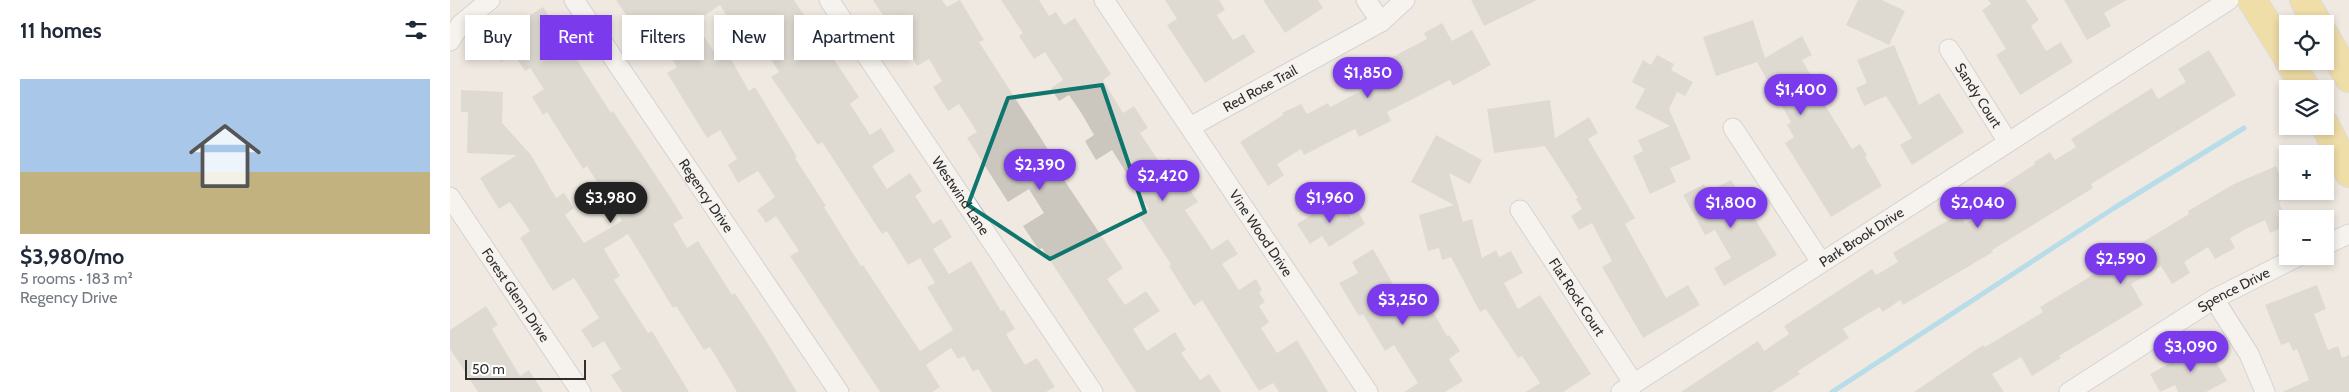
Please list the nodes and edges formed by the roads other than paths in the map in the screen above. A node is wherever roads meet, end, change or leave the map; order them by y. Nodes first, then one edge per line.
1 (490, 0) edge
2 (574, 0) edge
3 (829, 0) edge
4 (1104, 0) edge
5 (1366, 0) edge
6 (1405, 0) edge
7 (2229, 0) edge
8 (2252, 0) edge
9 (2304, 0) edge
10 (2313, 15) edge
11 (1381, 22) junction
12 (450, 41) edge
13 (2279, 45) edge
14 (1949, 49) dead end
15 (2334, 52) edge
16 (2349, 78) edge
17 (1190, 127) junction
18 (1734, 128) dead end
19 (2330, 135) edge
20 (2008, 142) junction
21 (2349, 173) edge
22 (450, 198) edge
23 (1520, 210) dead end
24 (2349, 234) edge
25 (2334, 241) edge
26 (1821, 262) junction
27 (2282, 265) edge
28 (2214, 299) junction
29 (1628, 388) edge
30 (581, 392) edge
31 (839, 392) edge
32 (1093, 392) edge
33 (1368, 392) edge
34 (2069, 392) edge
35 (2264, 392) edge

1 - 12 street
2 - 31 street, Regency Drive
3 - 32 street, Westwind Lane
4 - 17 street, Vine Wood Drive
5 - 11 street
6 - 11 street, Red Rose Trail
7 - 20 street, Park Brook Drive
8 - 13 main road
9 - 10 main road
11 - 17 street, Red Rose Trail
14 - 20 street, Sandy Court
15 - 16 main road
17 - 33 street, Vine Wood Drive
18 - 26 street
19 - 21 main road
20 - 26 street, Park Brook Drive
22 - 30 street, Forest Glenn Drive
23 - 29 street, Flat Rock Court
24 - 25 street
26 - 29 street, Park Brook Drive
27 - 28 street, Spence Drive
28 - 34 street, Spence Drive
28 - 35 street

